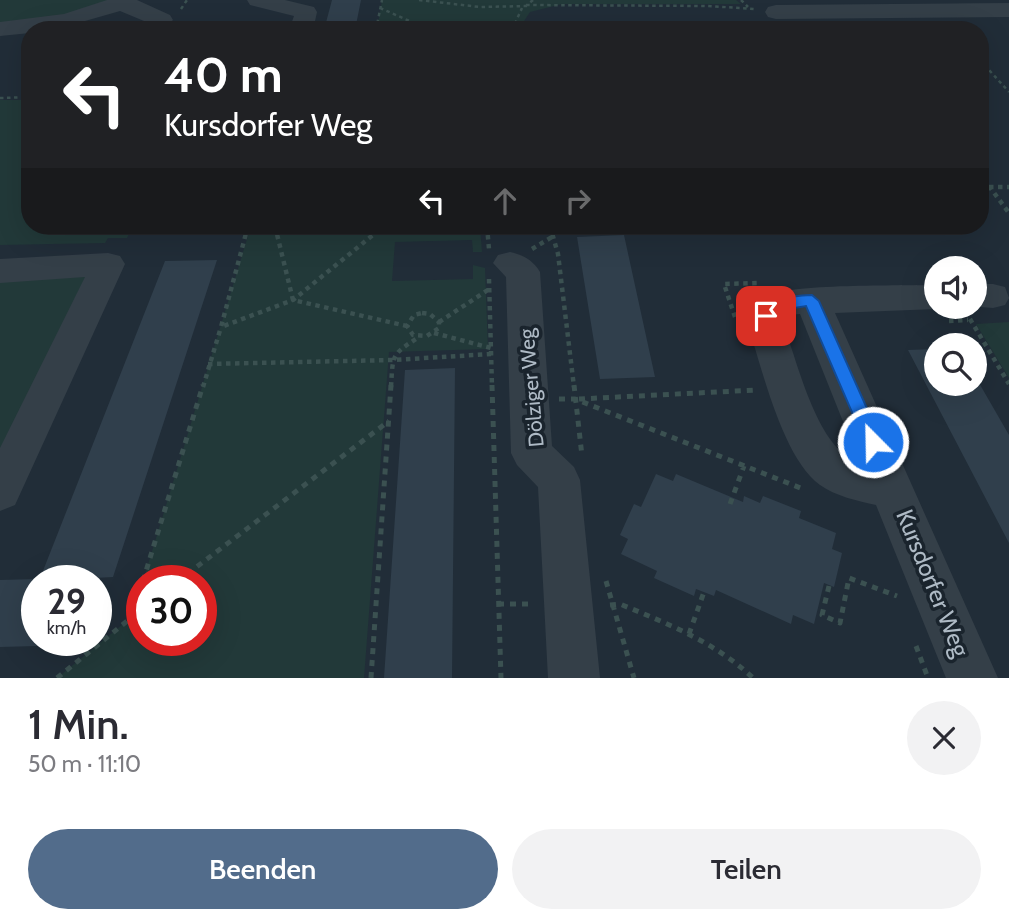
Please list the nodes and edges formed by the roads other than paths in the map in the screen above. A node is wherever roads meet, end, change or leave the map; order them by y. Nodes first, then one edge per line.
1 (258, 0) edge
2 (123, 1) edge
3 (1009, 10) edge
4 (767, 11) road end
5 (62, 21) edge
6 (160, 21) edge
7 (303, 21) edge
8 (21, 28) edge
9 (0, 29) edge
10 (0, 271) edge
11 (495, 271) road end
12 (812, 301) junction
13 (924, 307) edge
14 (894, 489) junction
15 (0, 492) edge
16 (574, 678) edge
17 (972, 678) edge

1 - 7 street
2 - 5 street
2 - 6 street
3 - 4 street
8 - 9 street
10 - 15 street
11 - 16 street, Dölziger Weg
12 - 13 street, Kursdorfer Weg
12 - 14 street, Kursdorfer Weg
12 - 14 street, Kursdorfer Weg
14 - 17 street, Kursdorfer Weg

